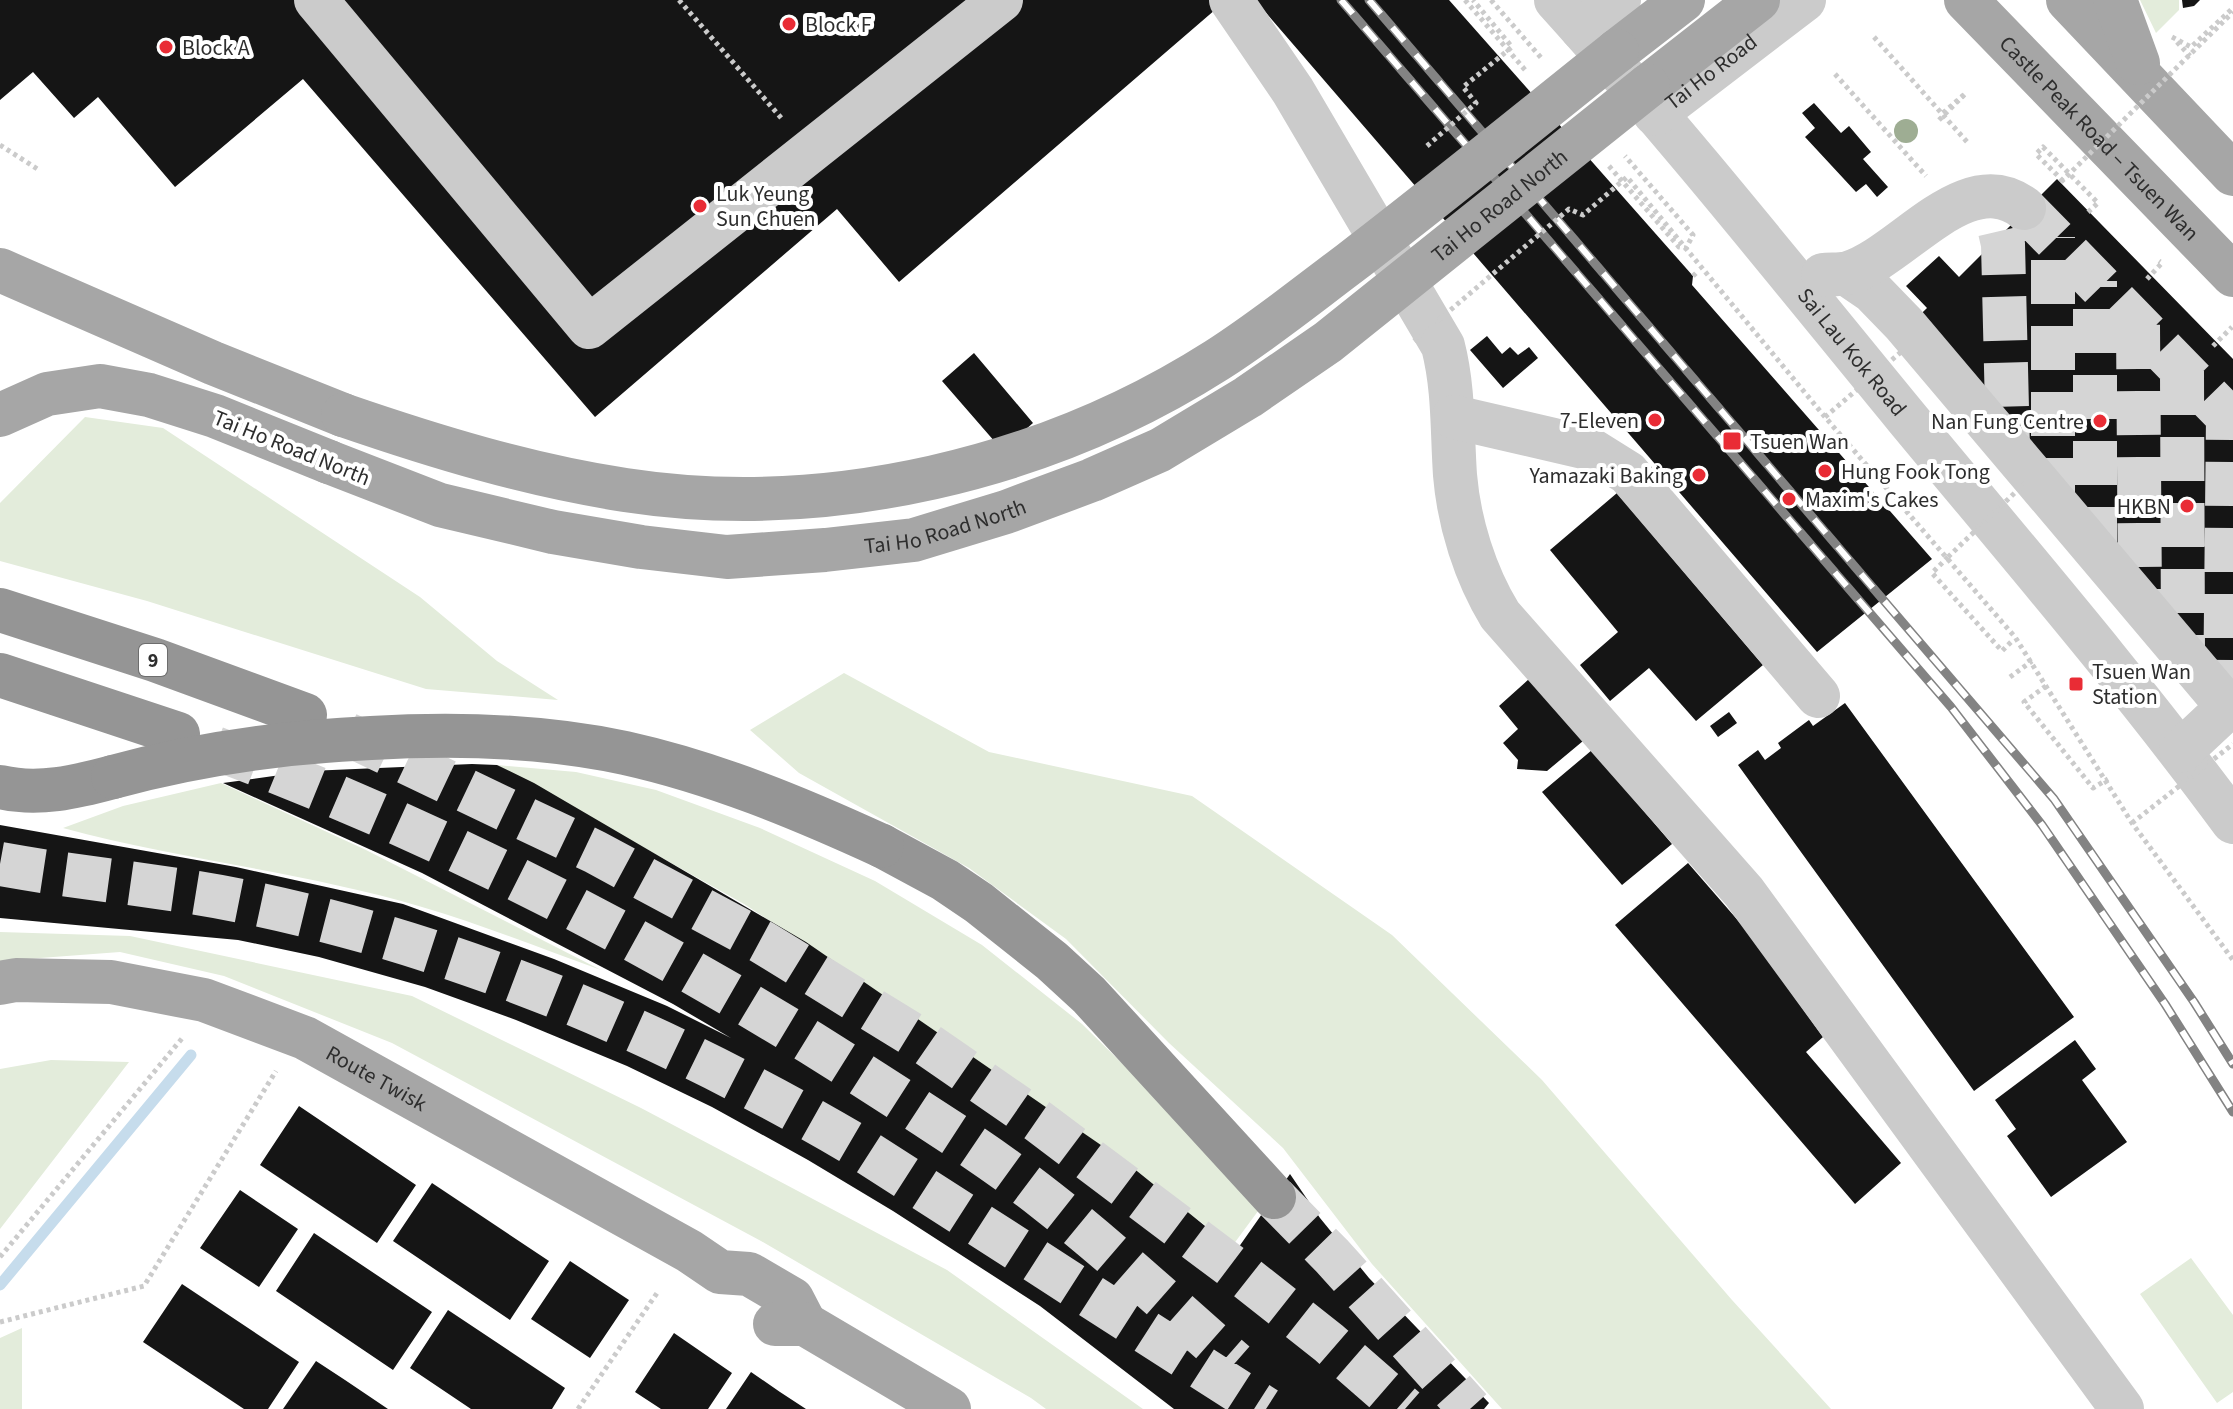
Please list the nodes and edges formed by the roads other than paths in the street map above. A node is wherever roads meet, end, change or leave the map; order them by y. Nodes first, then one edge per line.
1 (316, 0) edge
2 (1001, 0) edge
3 (1231, 0) edge
4 (1619, 0) edge
5 (1683, 0) edge
6 (1758, 0) edge
7 (1804, 0) edge
8 (1966, 0) edge
9 (2068, 0) edge
10 (2115, 0) edge
11 (1569, 15) edge
12 (2145, 80) junction
13 (1655, 114) junction
14 (2233, 174) edge
15 (2012, 220) tunnel mouth
16 (1785, 269) junction
17 (0, 270) edge
18 (1847, 274) junction
19 (2233, 275) edge
20 (0, 415) edge
21 (1454, 417) junction
22 (0, 610) edge
23 (0, 675) edge
24 (1818, 696) dead end
25 (305, 715) tunnel mouth
26 (178, 734) tunnel mouth
27 (2181, 751) junction
28 (0, 787) edge
29 (2233, 822) edge
30 (0, 983) edge
31 (1274, 1197) tunnel mouth
32 (949, 1409) edge
33 (2122, 1409) edge

1 - 2 street
3 - 21 street
4 - 11 street
5 - 17 main road, bridge
6 - 20 main road, Tai Ho Road North, bridge
7 - 13 street, Tai Ho Road
8 - 19 main road, Castle Peak Road – Tsuen Wan
9 - 12 main road
10 - 12 main road
11 - 13 street, Sai Lau Kok Road
12 - 14 main road
13 - 16 street, Sai Lau Kok Road
15 - 18 street
16 - 18 street
16 - 27 street, Sai Lau Kok Road
18 - 27 street
21 - 24 street
21 - 33 street
22 - 25 highway, 9
23 - 26 highway
27 - 29 street, Sai Lau Kok Road
28 - 31 highway, bridge
30 - 32 main road, Route Twisk

